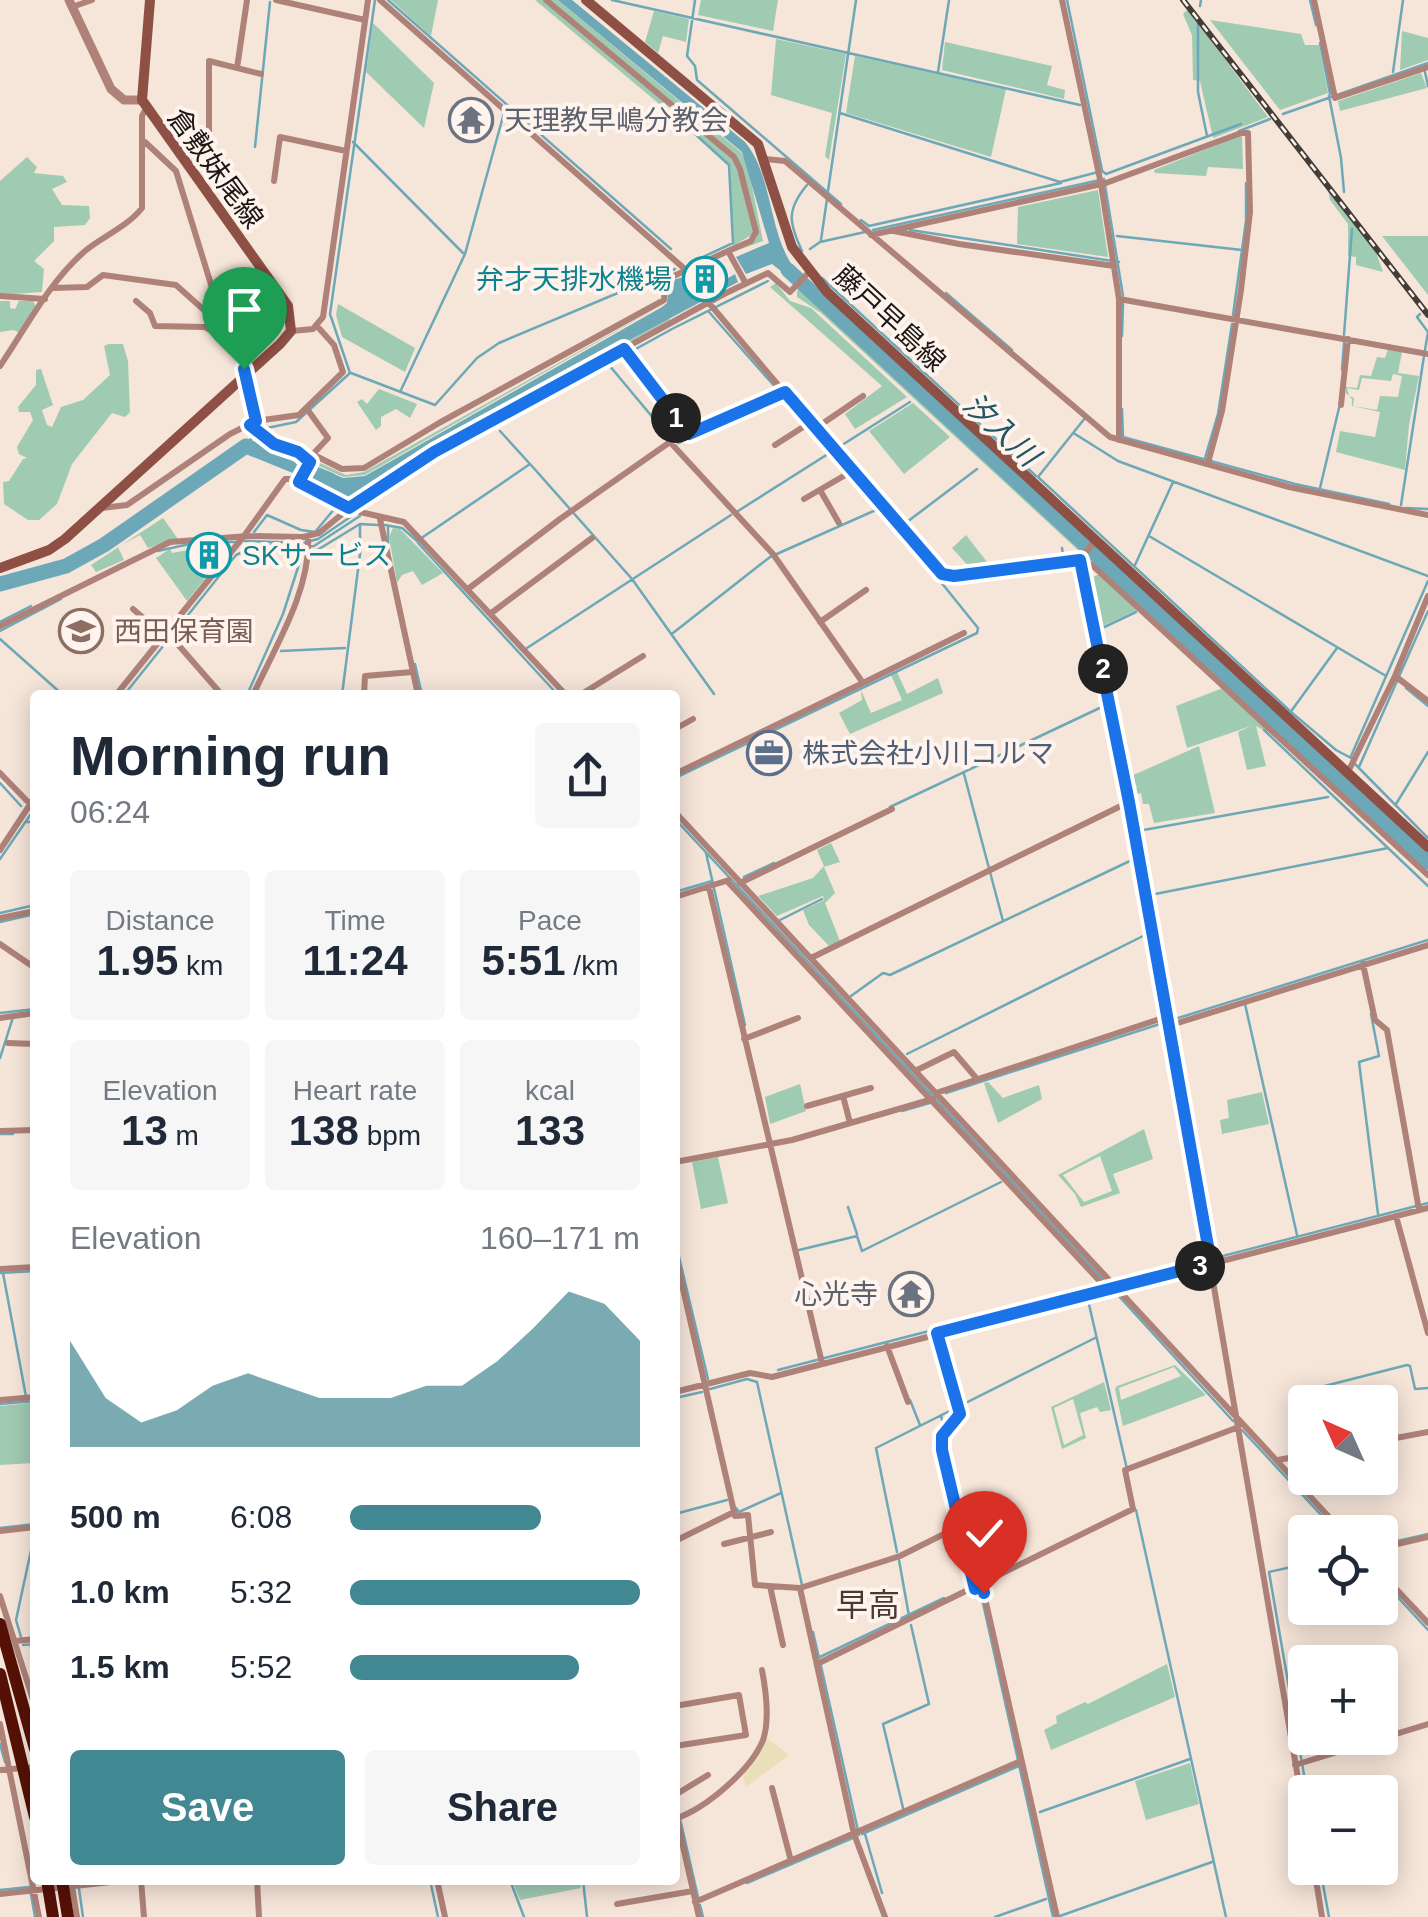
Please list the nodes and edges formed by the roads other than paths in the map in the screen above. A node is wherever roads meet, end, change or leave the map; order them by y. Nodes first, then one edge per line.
1 (92, 0) edge
2 (150, 0) edge
3 (248, 0) edge
4 (276, 0) edge
5 (368, 0) edge
6 (380, 0) edge
7 (546, 0) edge
8 (586, 0) edge
9 (1062, 0) edge
10 (1314, 0) edge
11 (71, 4) edge
12 (366, 20) junction
13 (1428, 67) edge
14 (236, 68) junction
15 (261, 74) dead end
16 (144, 104) junction
17 (145, 142) junction
18 (209, 142) dead end
19 (346, 151) junction
20 (765, 159) junction
21 (274, 180) dead end
22 (1101, 180) junction
23 (892, 230) junction
24 (867, 233) junction
25 (728, 251) junction
26 (1114, 263) junction
27 (687, 270) junction
28 (808, 275) junction
29 (746, 283) junction
30 (52, 288) junction
31 (0, 296) edge
32 (45, 298) junction
33 (1122, 299) junction
34 (136, 302) dead end
35 (711, 307) junction
36 (222, 318) junction
37 (1236, 319) junction
38 (291, 325) junction
39 (318, 326) junction
40 (226, 332) junction
41 (1348, 339) junction
42 (625, 352) junction
43 (1428, 354) edge
44 (0, 366) edge
45 (245, 375) junction
46 (785, 392) junction
47 (863, 396) dead end
48 (1341, 405) dead end
49 (309, 412) junction
50 (254, 423) junction
51 (814, 425) junction
52 (689, 434) junction
53 (1120, 440) junction
54 (670, 442) junction
55 (776, 445) dead end
56 (1208, 461) junction
57 (309, 464) junction
58 (851, 472) junction
59 (299, 482) junction
60 (820, 490) junction
61 (804, 499) dead end
62 (97, 508) junction
63 (348, 508) junction
64 (1428, 514) edge
65 (381, 523) junction
66 (839, 523) dead end
67 (249, 536) junction
68 (308, 538) junction
69 (592, 538) dead end
70 (1095, 541) junction
71 (1080, 557) junction
72 (0, 568) edge
73 (468, 590) junction
74 (866, 590) dead end
75 (1428, 596) edge
76 (133, 609) dead end
77 (490, 614) junction
78 (820, 622) junction
79 (0, 626) edge
80 (964, 633) dead end
81 (165, 634) junction
82 (643, 656) dead end
83 (412, 672) junction
84 (1397, 678) junction
85 (862, 683) junction
86 (120, 690) edge
87 (217, 690) edge
88 (255, 690) edge
89 (364, 690) edge
90 (417, 690) edge
91 (561, 690) edge
92 (588, 690) edge
93 (1428, 702) edge
94 (693, 719) dead end
95 (680, 726) edge
96 (1352, 766) junction
97 (680, 772) edge
98 (0, 773) edge
99 (30, 799) edge
100 (1126, 803) junction
101 (30, 804) edge
102 (892, 809) dead end
103 (680, 818) edge
104 (1428, 847) edge
105 (0, 850) edge
106 (1428, 875) edge
107 (730, 878) junction
108 (740, 883) junction
109 (712, 886) junction
110 (680, 896) edge
111 (30, 911) edge
112 (0, 918) edge
113 (0, 944) edge
114 (1428, 945) edge
115 (811, 958) junction
116 (1363, 964) junction
117 (30, 965) edge
118 (30, 1014) edge
119 (0, 1018) edge
120 (798, 1018) dead end
121 (1167, 1021) junction
122 (744, 1038) junction
123 (8, 1044) dead end
124 (30, 1044) edge
125 (916, 1071) junction
126 (977, 1079) junction
127 (871, 1088) dead end
128 (843, 1096) junction
129 (935, 1098) junction
130 (807, 1106) dead end
131 (850, 1122) junction
132 (30, 1130) edge
133 (0, 1131) edge
134 (770, 1143) junction
135 (680, 1161) edge
136 (1421, 1208) edge
137 (1396, 1216) junction
138 (1210, 1261) junction
139 (30, 1267) edge
140 (0, 1269) edge
141 (680, 1273) edge
142 (1117, 1287) junction
143 (1107, 1289) junction
144 (937, 1333) junction
145 (1428, 1333) edge
146 (886, 1346) junction
147 (821, 1360) junction
148 (705, 1389) junction
149 (680, 1392) edge
150 (29, 1398) edge
151 (0, 1400) edge
152 (908, 1402) dead end
153 (1236, 1422) junction
154 (1428, 1432) edge
155 (1398, 1438) edge
156 (1288, 1459) edge
157 (1277, 1461) junction
158 (734, 1512) junction
159 (1327, 1515) edge
160 (962, 1525) junction
161 (30, 1527) edge
162 (0, 1530) edge
163 (771, 1532) dead end
164 (750, 1537) junction
165 (1428, 1537) edge
166 (680, 1538) edge
167 (724, 1544) dead end
168 (1398, 1544) edge
169 (770, 1586) junction
170 (802, 1587) junction
171 (978, 1587) junction
172 (1398, 1591) edge
173 (0, 1596) edge
174 (1428, 1623) edge
175 (0, 1624) edge
176 (30, 1640) edge
177 (16, 1641) junction
178 (784, 1645) dead end
179 (0, 1647) edge
180 (819, 1663) junction
181 (762, 1670) dead end
182 (0, 1674) edge
183 (30, 1689) edge
184 (680, 1705) edge
185 (0, 1724) edge
186 (1428, 1724) edge
187 (30, 1731) edge
188 (680, 1745) edge
189 (1019, 1762) junction
190 (1299, 1764) junction
191 (30, 1767) edge
192 (11, 1769) junction
193 (0, 1770) edge
194 (708, 1775) dead end
195 (1300, 1775) edge
196 (772, 1788) dead end
197 (680, 1793) edge
198 (30, 1797) edge
199 (680, 1814) edge
200 (856, 1834) junction
201 (680, 1850) edge
202 (792, 1861) junction
203 (30, 1865) edge
204 (34, 1885) edge
205 (47, 1885) edge
206 (56, 1885) edge
207 (68, 1885) edge
208 (69, 1885) edge
209 (141, 1885) edge
210 (257, 1885) edge
211 (438, 1885) edge
212 (1317, 1885) edge
213 (35, 1890) junction
214 (693, 1891) junction
215 (0, 1894) edge
216 (698, 1901) junction
217 (617, 1904) dead end
218 (39, 1917) edge
219 (52, 1917) edge
220 (68, 1917) edge
221 (77, 1917) edge
222 (144, 1917) edge
223 (258, 1917) edge
224 (445, 1917) edge
225 (699, 1917) edge
226 (885, 1917) edge
227 (1057, 1917) edge
228 (1322, 1917) edge

1 - 11 street
2 - 16 main road, 倉敷妹尾線
3 - 14 street
4 - 12 street
5 - 12 street
6 - 27 street
7 - 25 street
8 - 20 main road, 藤戸早島線
9 - 22 street
10 - 13 street
11 - 16 street
12 - 19 street
14 - 15 street
14 - 18 street
16 - 17 street
16 - 38 main road, 倉敷妹尾線
17 - 30 street
17 - 36 street
19 - 21 street
19 - 39 street
20 - 24 street
20 - 28 main road, 藤戸早島線
22 - 23 street
22 - 26 street
22 - 37 street
23 - 24 street
23 - 26 street
24 - 53 street
25 - 27 street
25 - 29 street
26 - 33 street
27 - 57 street
28 - 29 street
28 - 70 main road, 藤戸早島線
29 - 35 street
30 - 32 street
30 - 36 street
31 - 32 street
32 - 44 street
33 - 37 street
33 - 53 street
34 - 40 street
35 - 42 street
35 - 46 street
36 - 38 street
36 - 40 street
37 - 41 street
37 - 56 street
38 - 39 street
38 - 45 main road
39 - 49 street
40 - 45 street
41 - 43 street
41 - 48 street
42 - 52 street
42 - 63 street
45 - 50 street
45 - 62 main road
46 - 51 street
46 - 52 street
47 - 51 street
49 - 50 street
49 - 57 street
50 - 57 street
50 - 62 street
51 - 55 street
51 - 58 street
52 - 54 street
53 - 56 street
54 - 73 street
54 - 78 street
56 - 64 street
57 - 59 street
58 - 60 street
58 - 71 street
59 - 63 street
59 - 67 street
60 - 61 street
60 - 66 street
62 - 72 main road
63 - 65 street
63 - 68 street
65 - 73 street
65 - 83 street
67 - 68 street
67 - 79 street
67 - 81 street
68 - 88 street
69 - 77 street
70 - 71 street
70 - 96 main road, 藤戸早島線
71 - 100 street
71 - 106 street
73 - 77 street
74 - 78 street
75 - 84 street
76 - 81 street
77 - 91 street
78 - 85 street
80 - 85 street
81 - 86 street
81 - 87 street
82 - 92 street
83 - 89 street
83 - 90 street
84 - 93 street
84 - 96 street
85 - 97 street
94 - 95 street
96 - 104 main road, 藤戸早島線
98 - 99 street
100 - 115 street
100 - 121 street
101 - 105 street
102 - 108 street
103 - 107 street
107 - 108 street
107 - 109 street
107 - 129 street
108 - 115 street
109 - 110 street
109 - 122 street
111 - 112 street
113 - 117 street
114 - 116 street
115 - 125 street
116 - 121 street
116 - 136 street
118 - 119 street
120 - 122 street
121 - 126 street
121 - 138 street
122 - 134 street
123 - 124 street
125 - 126 street
125 - 129 street
126 - 129 street
127 - 128 street
128 - 130 street
128 - 131 street
129 - 131 street
129 - 142 street
129 - 143 street
131 - 134 street
132 - 133 street
134 - 135 street
134 - 147 street
136 - 137 street
137 - 138 street
137 - 145 street
138 - 142 street
138 - 153 street
139 - 140 street
141 - 148 street
142 - 143 street
142 - 153 street
143 - 144 street
144 - 146 street
144 - 160 street
146 - 147 street
146 - 152 street
147 - 148 street
148 - 149 street
148 - 158 street
150 - 151 street
153 - 157 street
153 - 171 street
153 - 190 street
154 - 155 street
156 - 157 street
157 - 159 street
158 - 164 street
158 - 166 street
160 - 170 street
160 - 171 street
161 - 162 street
163 - 164 street
164 - 167 street
164 - 169 street
165 - 168 street
169 - 170 street
169 - 178 street
170 - 180 street
171 - 180 street
171 - 189 street
172 - 174 street
173 - 177 street
175 - 187 highway
176 - 177 street
177 - 179 street
177 - 183 street
180 - 200 street
181 - 199 street
182 - 198 highway
184 - 188 street
185 - 192 street
186 - 190 street
189 - 200 street
189 - 227 street
190 - 195 street
191 - 192 street
192 - 193 street
192 - 203 street
194 - 197 street
196 - 202 street
200 - 202 street
200 - 226 street
201 - 214 street
202 - 216 street
204 - 213 street
205 - 219 highway
206 - 213 street
207 - 220 highway
208 - 221 street
209 - 222 street
210 - 223 street
211 - 224 street
212 - 228 street
213 - 215 street
213 - 218 street
214 - 216 street
214 - 217 street
216 - 225 street

